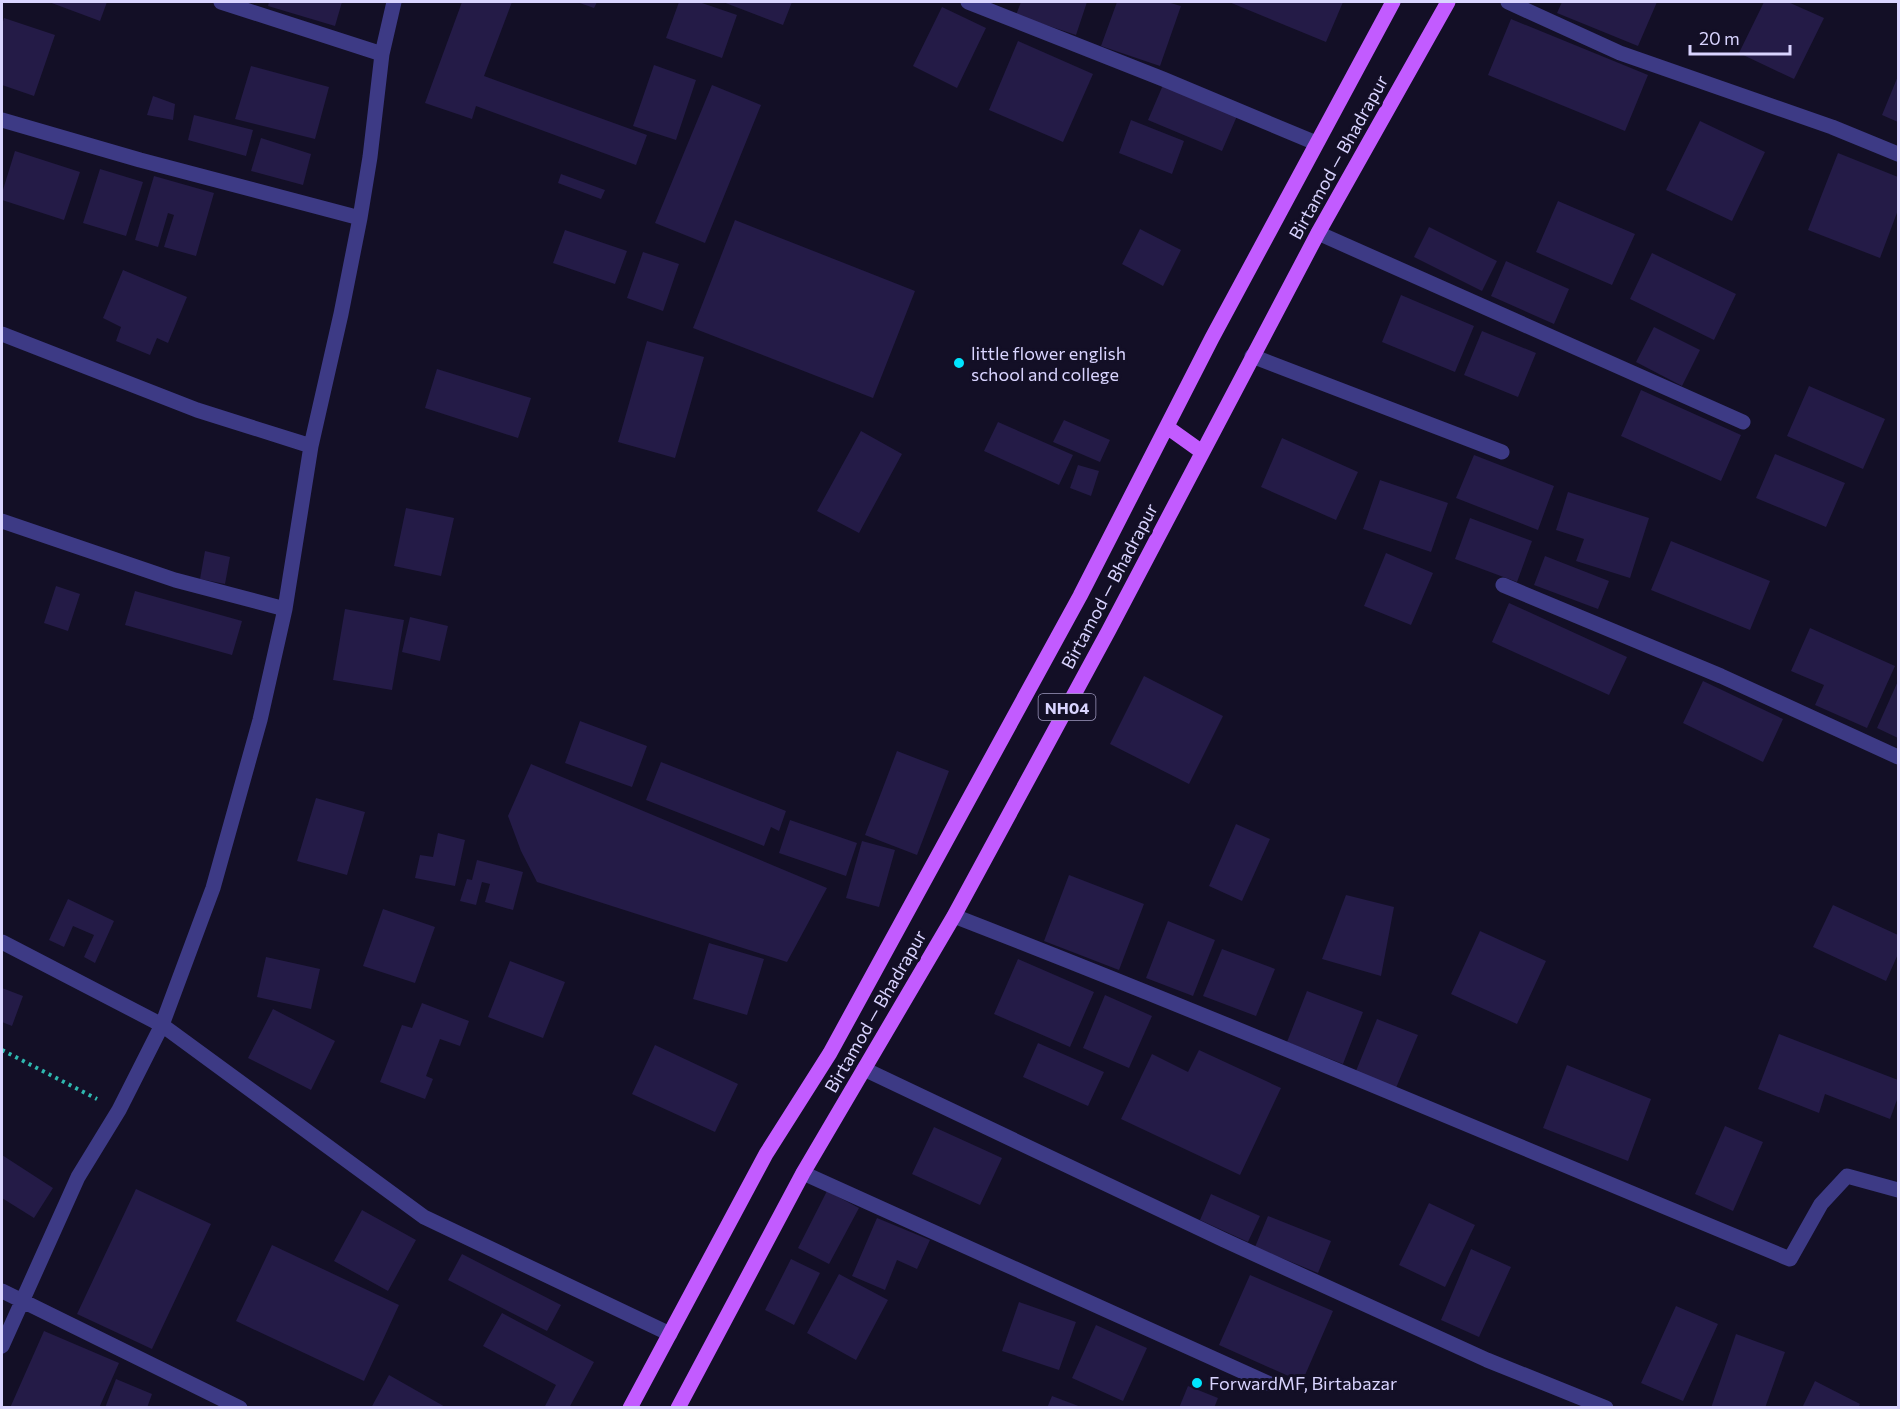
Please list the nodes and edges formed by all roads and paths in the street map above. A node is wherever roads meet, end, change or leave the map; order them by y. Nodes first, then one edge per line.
1 (221, 2) edge
2 (394, 2) edge
3 (968, 2) edge
4 (1393, 2) edge
5 (1448, 2) edge
6 (1508, 2) edge
7 (382, 54) junction
8 (2, 120) edge
9 (1317, 143) junction
10 (1899, 154) edge
11 (360, 218) junction
12 (1318, 233) junction
13 (2, 334) edge
14 (1252, 357) junction
15 (1743, 422) dead end
16 (1167, 427) junction
17 (311, 446) junction
18 (1202, 452) junction
19 (1502, 452) dead end
20 (2, 521) edge
21 (1503, 585) dead end
22 (285, 609) junction
23 (1899, 757) edge
24 (954, 916) junction
25 (2, 942) edge
26 (162, 1025) junction
27 (2, 1050) edge
28 (864, 1069) junction
29 (119, 1110) junction
30 (803, 1173) junction
31 (1899, 1190) edge
32 (2, 1291) edge
33 (22, 1300) junction
34 (670, 1334) junction
35 (2, 1346) edge
36 (1270, 1384) dead end
37 (240, 1407) edge
38 (630, 1407) edge
39 (678, 1407) edge
40 (1606, 1407) edge

1 - 7 street
2 - 7 street
3 - 9 street
4 - 9 main road, Birtamod — Bhadrapur / NH04
5 - 12 main road, Birtamod — Bhadrapur / NH04
6 - 10 street
7 - 11 street
8 - 11 street
9 - 16 main road, Birtamod — Bhadrapur / NH04
11 - 17 street
12 - 14 main road, Birtamod — Bhadrapur / NH04
12 - 15 street
13 - 17 street
14 - 18 main road, Birtamod — Bhadrapur / NH04
14 - 19 street
16 - 18 main road
16 - 34 main road, Birtamod — Bhadrapur / NH04
17 - 22 street
18 - 24 main road, Birtamod — Bhadrapur / NH04
20 - 22 street
21 - 23 street
22 - 26 street
24 - 28 main road, Birtamod — Bhadrapur / NH04
24 - 31 street
25 - 26 street
26 - 29 street
26 - 34 street
27 - 29 path
28 - 30 main road, Birtamod — Bhadrapur / NH04
28 - 40 street
29 - 33 street
30 - 36 street
30 - 39 main road, Birtamod — Bhadrapur / NH04
32 - 33 street
33 - 35 street
33 - 37 street
34 - 38 main road, Birtamod — Bhadrapur / NH04

